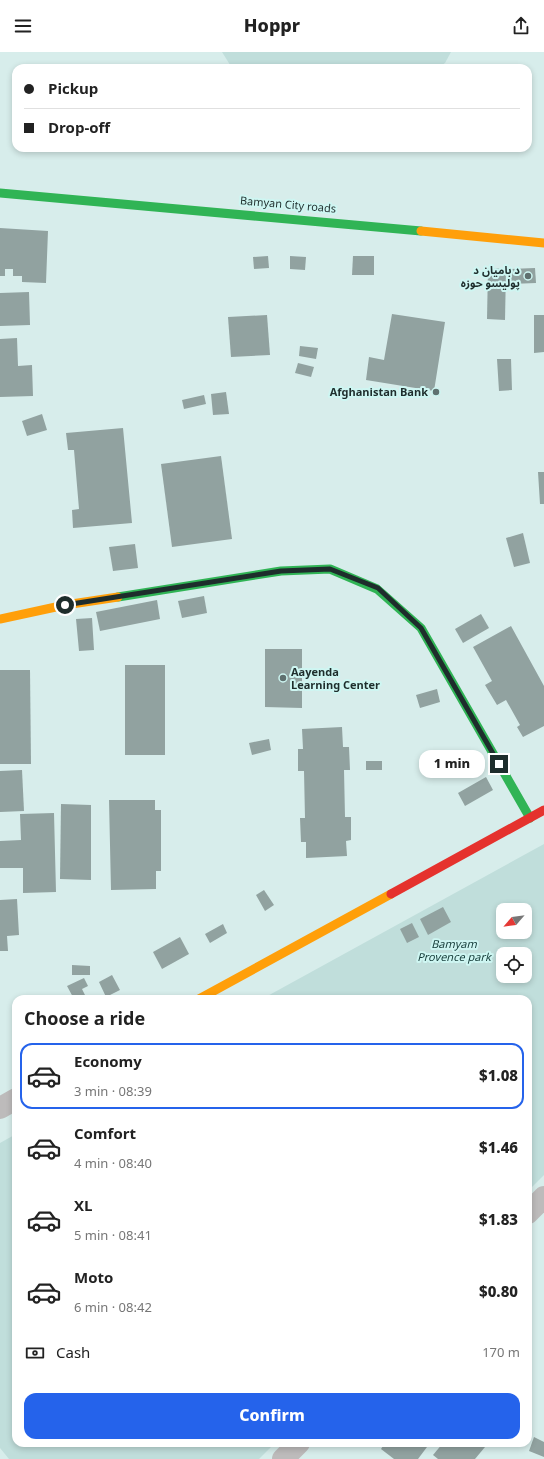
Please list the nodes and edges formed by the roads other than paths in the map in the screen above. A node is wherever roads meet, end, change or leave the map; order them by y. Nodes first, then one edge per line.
1 (0, 193) edge
2 (544, 243) edge
3 (0, 619) edge
4 (544, 810) edge
5 (530, 818) junction
6 (205, 995) edge
7 (12, 1101) edge
8 (0, 1108) edge
9 (544, 1197) edge
10 (532, 1209) edge
11 (295, 1447) edge
12 (283, 1459) edge

1 - 2 street, Bamyan City roads
3 - 5 street
4 - 5 street
5 - 6 street
7 - 8 street
9 - 10 street
11 - 12 street

